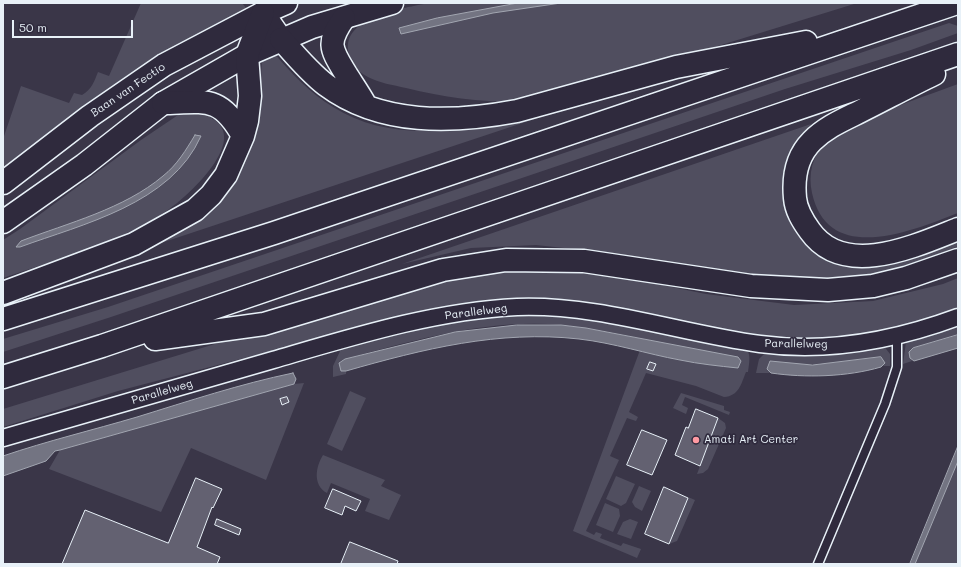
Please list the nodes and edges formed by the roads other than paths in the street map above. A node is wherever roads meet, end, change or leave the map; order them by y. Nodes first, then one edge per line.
1 (286, 3) edge
2 (392, 3) edge
3 (957, 3) edge
4 (263, 13) junction
5 (344, 18) junction
6 (884, 28) junction
7 (281, 39) junction
8 (958, 54) edge
9 (247, 55) junction
10 (958, 61) edge
11 (163, 103) junction
12 (367, 108) junction
13 (243, 136) junction
14 (3, 183) edge
15 (3, 222) edge
16 (958, 229) edge
17 (958, 260) edge
18 (3, 293) edge
19 (958, 317) edge
20 (3, 319) edge
21 (896, 336) junction
22 (102, 346) junction
23 (3, 377) edge
24 (3, 438) edge
25 (818, 564) edge

1 - 4 main road, Baan van Fectio
2 - 5 main road
3 - 6 main road
4 - 7 main road
4 - 9 main road
4 - 14 main road, Baan van Fectio
5 - 7 main road
5 - 12 main road
6 - 12 main road
6 - 20 main road
7 - 9 main road
7 - 12 main road
8 - 22 main road
9 - 11 main road
9 - 13 main road
10 - 16 main road
11 - 13 main road
11 - 15 main road
13 - 18 main road
17 - 22 main road
19 - 21 street, Parallelweg
21 - 24 street, Parallelweg
21 - 25 lane
22 - 23 main road

